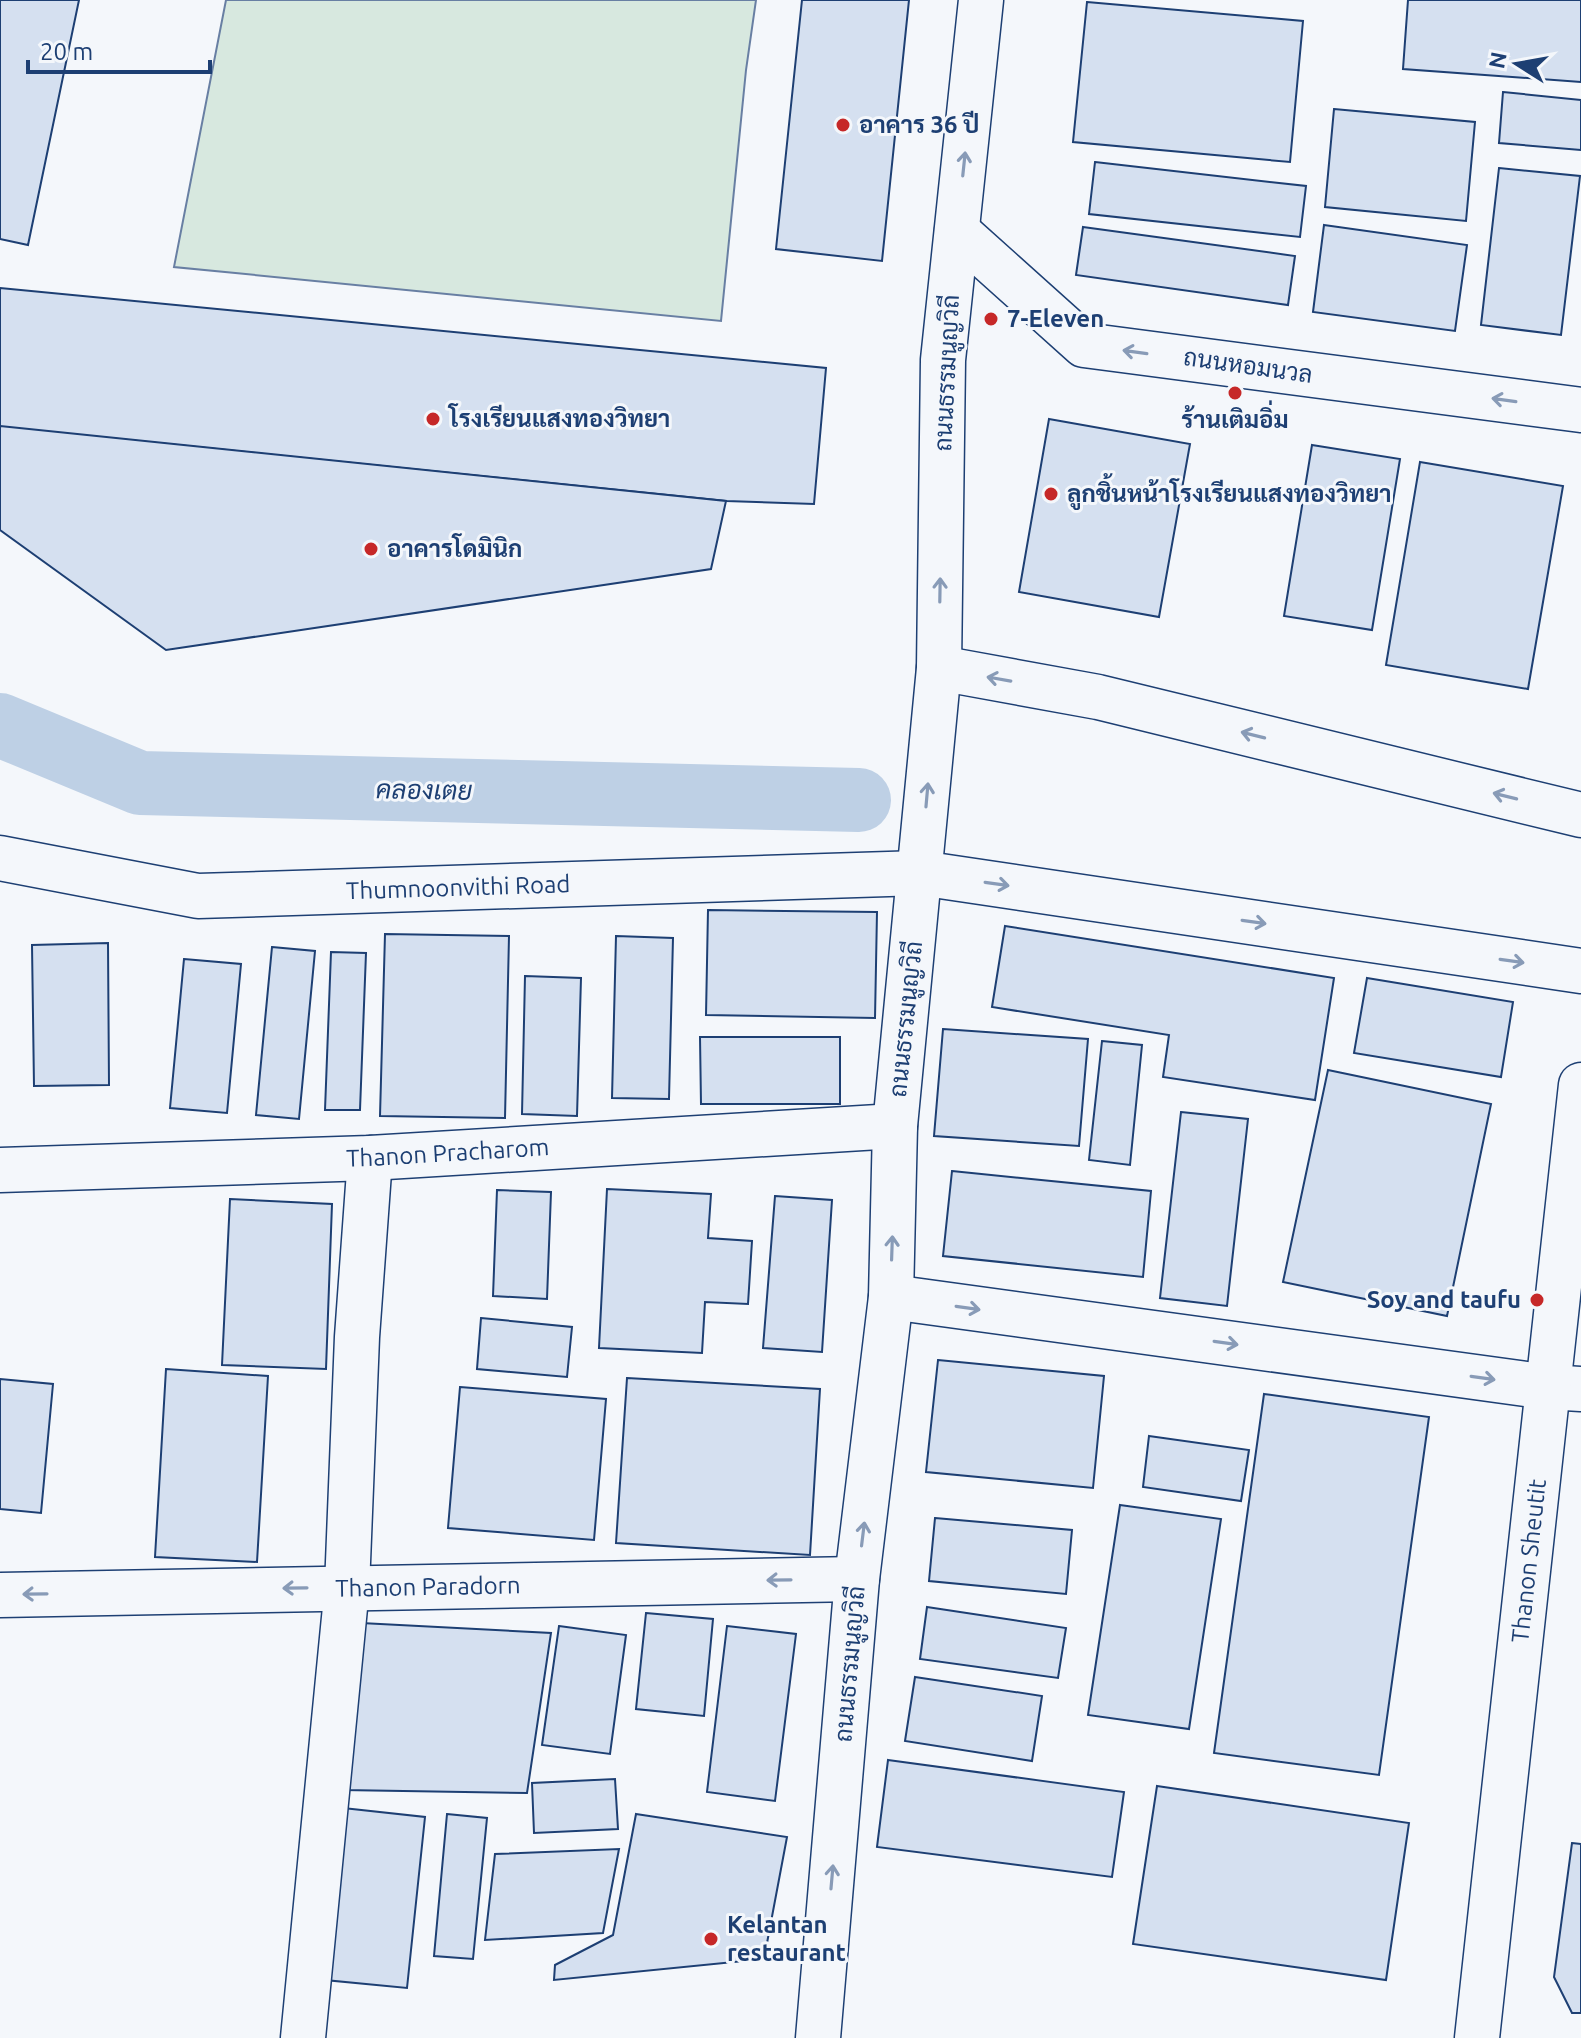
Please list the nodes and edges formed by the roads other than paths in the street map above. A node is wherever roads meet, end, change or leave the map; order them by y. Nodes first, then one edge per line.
1 (981, 0) edge
2 (957, 231) junction
3 (1581, 410) edge
4 (939, 668) junction
5 (1581, 815) edge
6 (0, 858) edge
7 (920, 873) junction
8 (1581, 971) edge
9 (1581, 1085) edge
10 (895, 1126) junction
11 (370, 1158) junction
12 (0, 1170) edge
13 (891, 1297) junction
14 (1564, 1388) edge
15 (857, 1579) junction
16 (347, 1587) junction
17 (0, 1595) edge
18 (303, 2038) edge
19 (818, 2038) edge
20 (1477, 2038) edge

2 -> 1 street, ถนนธรรมนูญวิถี
3 -> 2 street, ถนนหอมนวล
4 -> 2 street, ถนนธรรมนูญวิถี
5 -> 4 street
7 -> 4 street, ถนนธรรมนูญวิถี
6 - 7 street, Thumnoonvithi Road
7 -> 8 street, Thumnoonvithi Road
7 - 10 street, ถนนธรรมนูญวิถี
9 - 14 street, Thanon Sheutit
10 - 11 street, Thanon Pracharom
13 -> 10 street, ถนนธรรมนูญวิถี
11 - 12 street, Thanon Pracharom
11 - 16 street
13 -> 14 street
15 -> 13 street, ถนนธรรมนูญวิถี
14 - 20 street, Thanon Sheutit
15 -> 16 street, Thanon Paradorn
19 -> 15 street, ถนนธรรมนูญวิถี
16 -> 17 street, Thanon Paradorn
16 - 18 street

